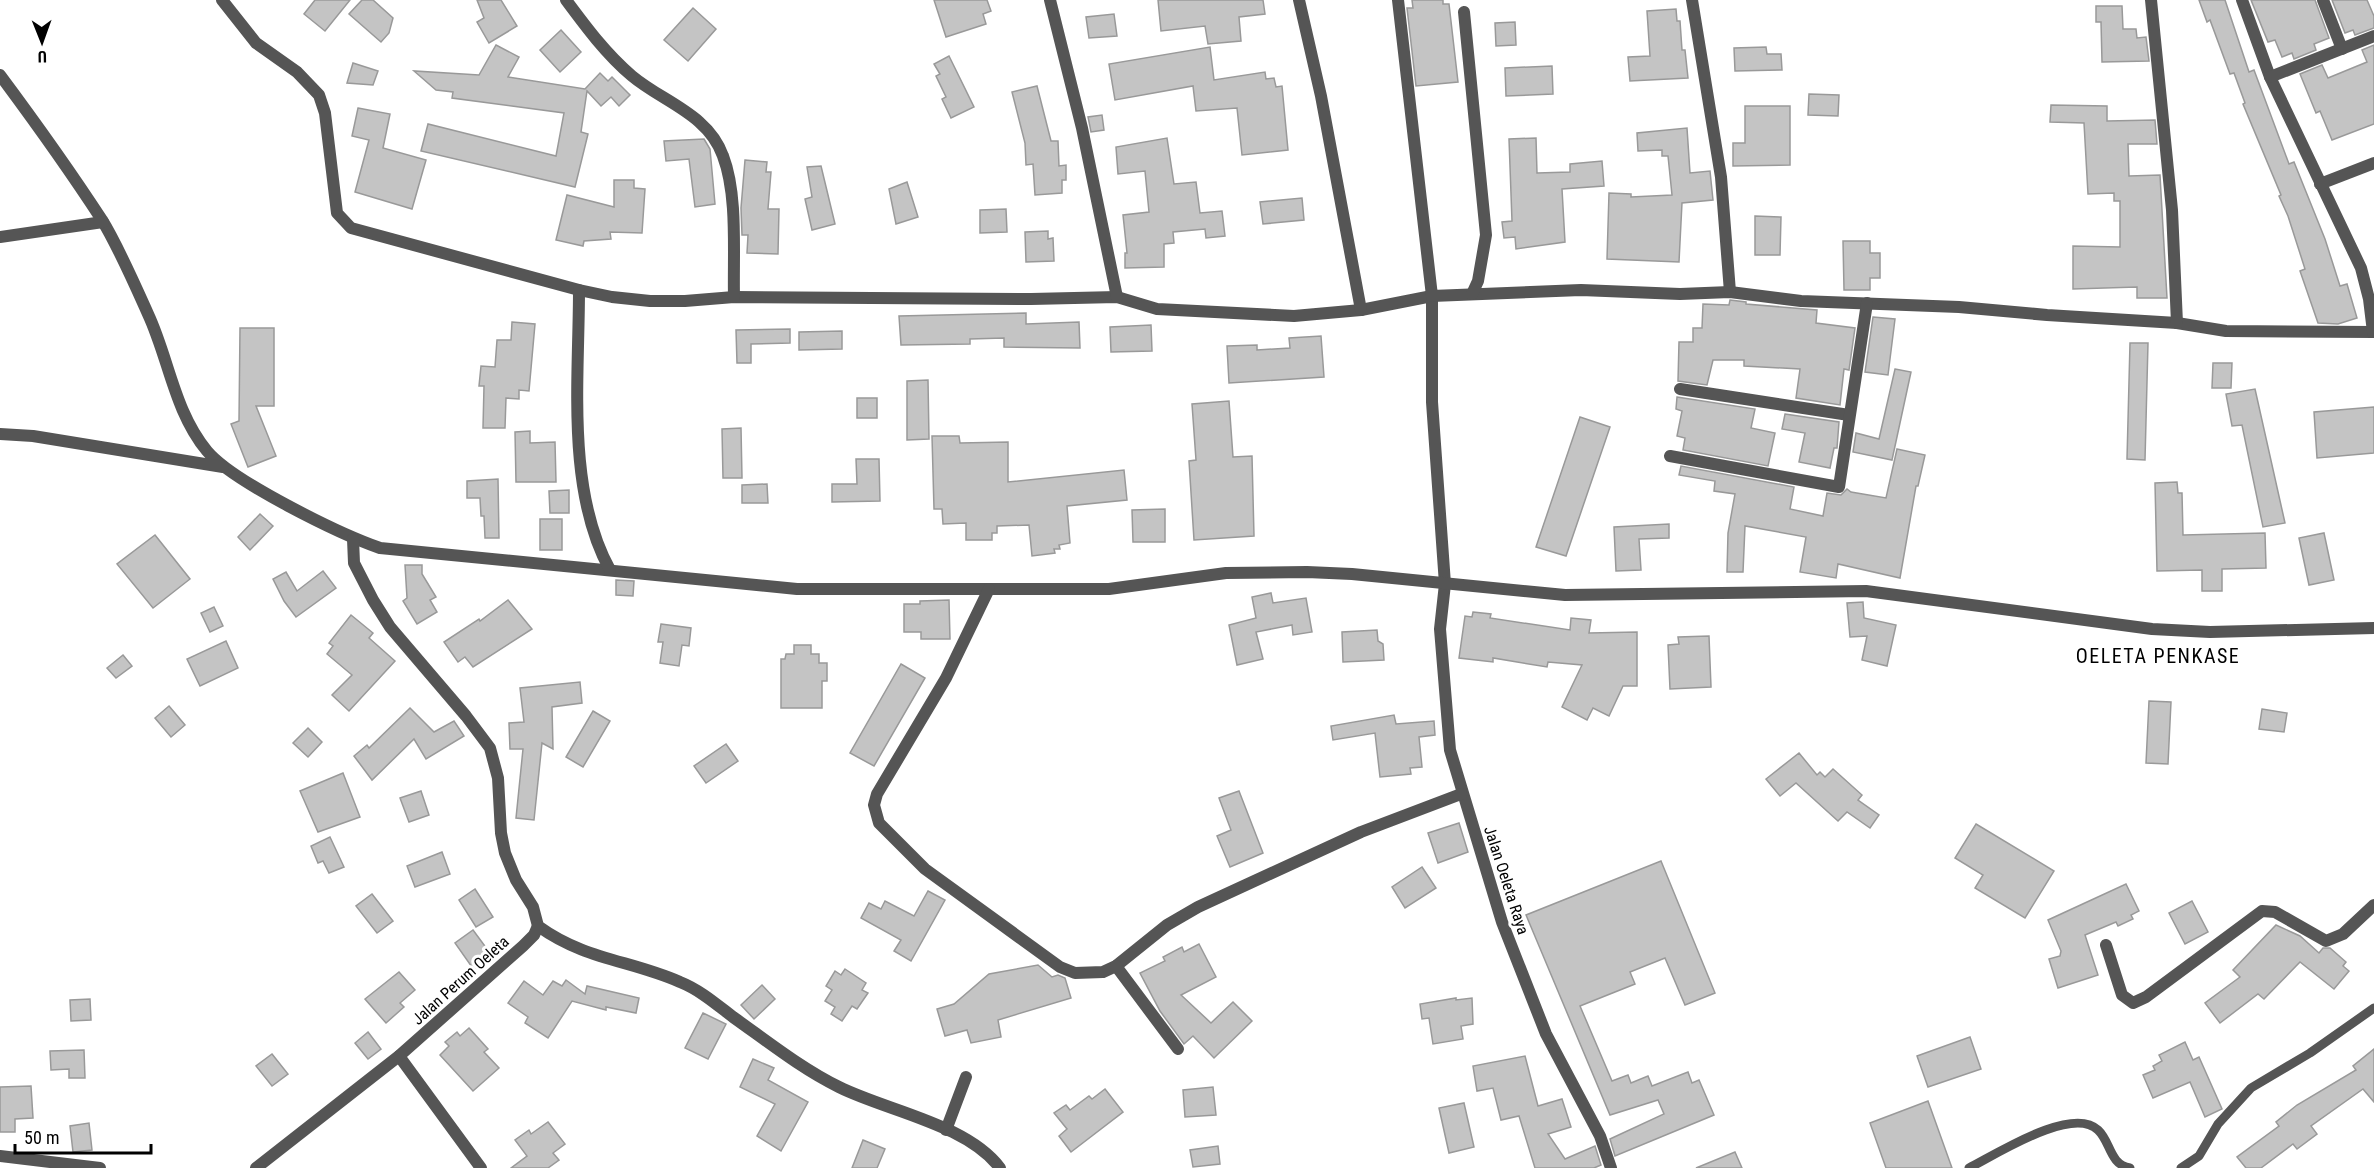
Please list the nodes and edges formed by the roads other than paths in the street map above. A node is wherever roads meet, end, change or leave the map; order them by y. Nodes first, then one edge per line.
1 (222, 0) edge
2 (566, 0) edge
3 (1050, 0) edge
4 (1299, 0) edge
5 (1398, 0) edge
6 (1692, 0) edge
7 (2151, 0) edge
8 (2242, 0) edge
9 (2324, 0) edge
10 (1464, 12) dead end
11 (2374, 36) edge
12 (2342, 49) junction
13 (0, 75) edge
14 (2270, 77) junction
15 (2374, 162) edge
16 (2320, 184) junction
17 (103, 222) junction
18 (0, 237) edge
19 (2368, 274) edge
20 (579, 290) junction
21 (1730, 292) junction
22 (1472, 294) junction
23 (1432, 296) junction
24 (734, 297) junction
25 (1117, 297) junction
26 (1867, 303) junction
27 (1361, 310) junction
28 (2177, 323) junction
29 (2373, 332) edge
30 (1680, 389) dead end
31 (1849, 415) junction
32 (0, 434) edge
33 (1670, 456) dead end
34 (224, 467) junction
35 (353, 539) junction
36 (610, 570) junction
37 (1445, 584) junction
38 (988, 590) junction
39 (2374, 628) edge
40 (1461, 794) junction
41 (2374, 904) edge
42 (538, 926) junction
43 (2106, 945) dead end
44 (1116, 966) junction
45 (2374, 1008) edge
46 (1178, 1049) dead end
47 (399, 1056) junction
48 (966, 1077) dead end
49 (946, 1130) junction
50 (0, 1156) edge
51 (100, 1168) edge
52 (256, 1168) edge
53 (481, 1168) edge
54 (1000, 1168) edge
55 (1611, 1168) edge
56 (1969, 1168) edge
57 (2130, 1168) edge
58 (2181, 1168) edge

1 - 20 street
2 - 24 street
3 - 25 street
4 - 27 street
5 - 23 street, Jalan Oeleta Raya
6 - 21 street
7 - 28 street
8 - 14 street
9 - 12 street
10 - 22 street
11 - 12 street
12 - 14 street
13 - 17 street
14 - 16 street
15 - 16 street
16 - 19 street
17 - 18 street
17 - 34 street
19 - 29 street
20 - 24 street
20 - 36 street
21 - 22 street
21 - 26 street
22 - 23 street
23 - 27 street
23 - 37 street, Jalan Oeleta Raya
24 - 25 street
25 - 27 street
26 - 28 street
26 - 31 street
28 - 29 street
30 - 31 street
31 - 33 street
32 - 34 street
34 - 35 street
35 - 36 street
35 - 42 street
36 - 38 street
37 - 38 street
37 - 39 street
37 - 40 street, Jalan Oeleta Raya
38 - 44 street
40 - 44 street
40 - 55 street, Jalan Oeleta Raya
41 - 43 street
42 - 47 street, Jalan Perum Oeleta
42 - 49 street
44 - 46 street
45 - 58 lane
47 - 52 street, Jalan Perum Oeleta
47 - 53 street
48 - 49 street
49 - 54 street
50 - 51 street
56 - 57 lane

